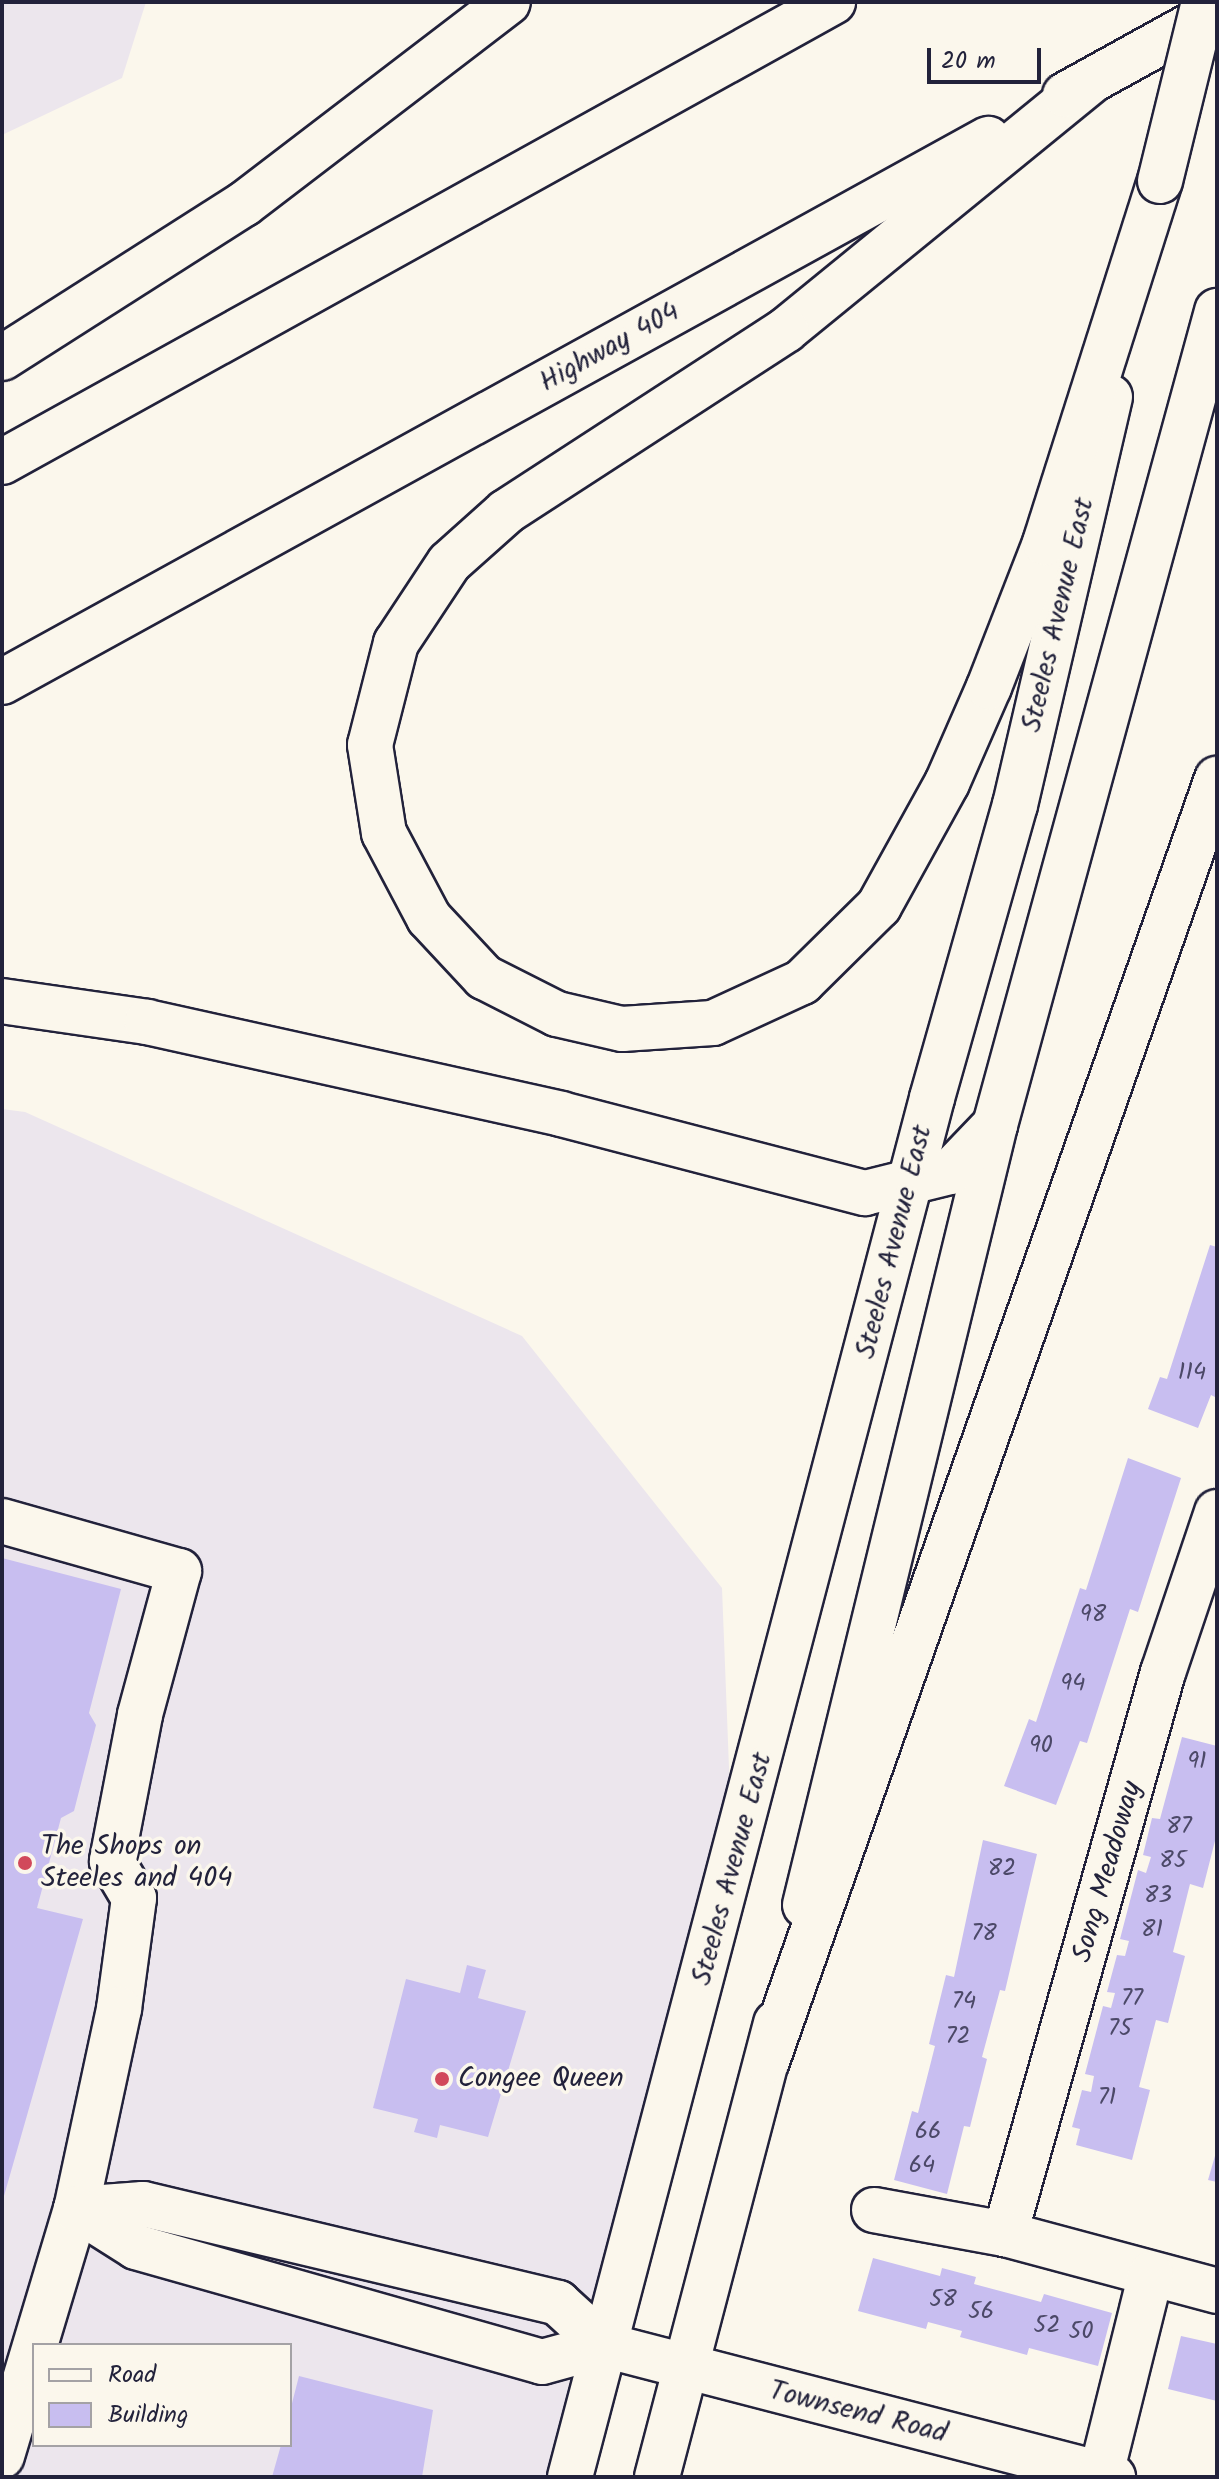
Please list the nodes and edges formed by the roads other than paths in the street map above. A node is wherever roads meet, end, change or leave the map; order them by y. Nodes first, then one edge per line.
1 (508, 2) edge
2 (833, 2) edge
3 (1204, 2) edge
4 (1217, 11) edge
5 (1091, 81) junction
6 (1160, 181) junction
7 (1217, 311) edge
8 (2, 358) edge
9 (2, 462) edge
10 (2, 682) edge
11 (1217, 779) edge
12 (2, 1001) edge
13 (995, 1125) junction
14 (910, 1184) junction
15 (1217, 1512) edge
16 (2, 1521) edge
17 (767, 2061) junction
18 (76, 2209) junction
19 (874, 2210) dead end
20 (1005, 2234) junction
21 (1151, 2274) junction
22 (1217, 2291) edge
23 (36, 2343) edge
24 (604, 2345) junction
25 (32, 2356) edge
26 (685, 2368) junction
27 (2, 2456) edge
28 (1019, 2466) edge
29 (1107, 2475) edge
30 (570, 2477) edge
31 (657, 2477) edge

1 - 8 main road
2 - 9 main road
3 - 6 main road, Steeles Avenue East, bridge
4 - 5 main road, Highway 404
5 - 6 main road
5 - 10 main road, Highway 404
6 - 14 main road, Steeles Avenue East
7 - 13 main road
11 - 17 main road
12 - 14 main road
13 - 14 main road
13 - 17 main road
14 - 24 main road, Steeles Avenue East
15 - 20 main road, Song Meadoway
16 - 18 main road
17 - 26 main road
18 - 23 main road
18 - 24 main road
18 - 24 main road
19 - 20 main road
20 - 21 main road
21 - 22 main road
21 - 29 main road
24 - 26 main road, Townsend Road
24 - 30 main road, Steeles Avenue East
25 - 27 main road
26 - 28 main road, Townsend Road
26 - 31 main road
28 - 29 main road, Townsend Road

